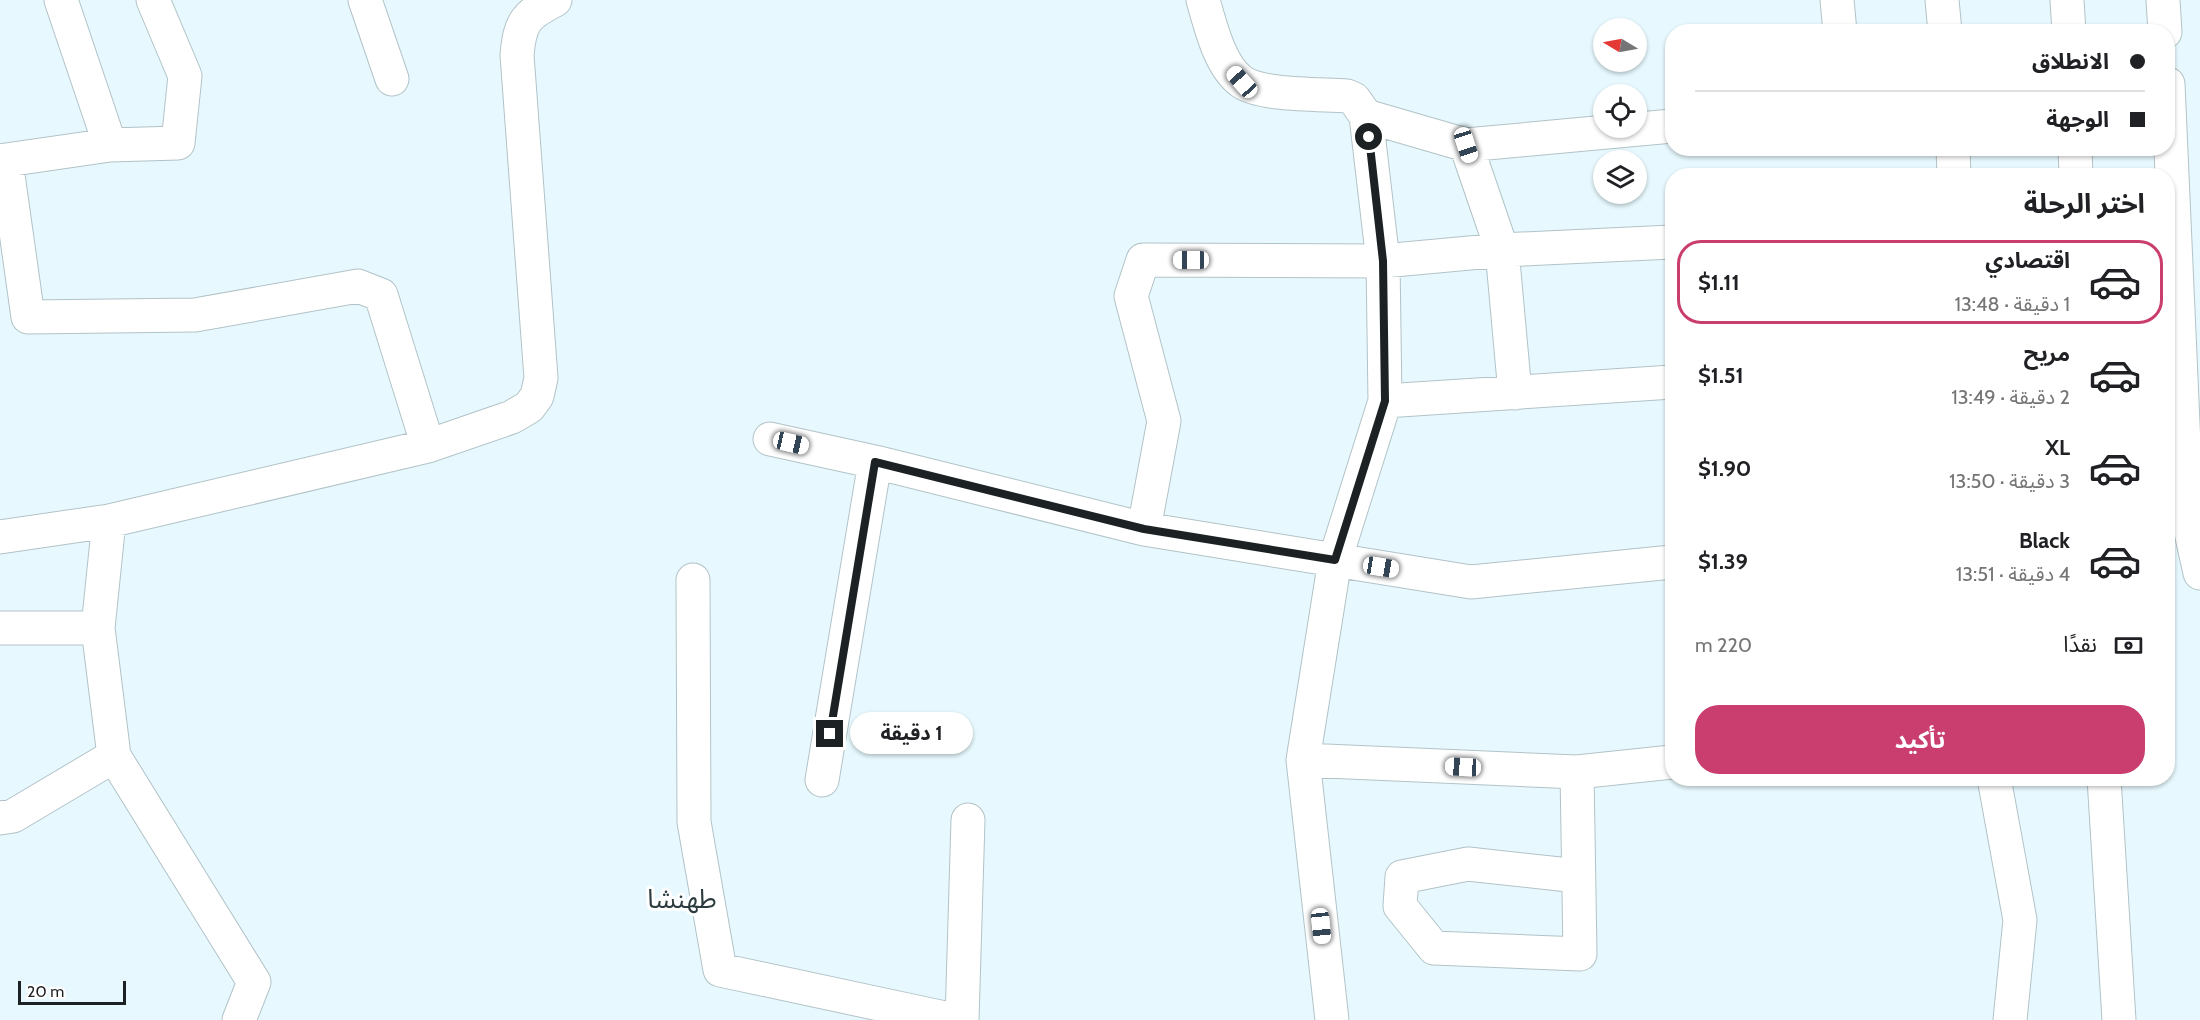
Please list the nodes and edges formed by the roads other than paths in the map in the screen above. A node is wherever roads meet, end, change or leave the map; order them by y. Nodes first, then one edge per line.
1 (61, 0) edge
2 (153, 0) edge
3 (366, 0) edge
4 (555, 0) edge
5 (1203, 0) edge
6 (1837, 0) edge
7 (1942, 0) edge
8 (2067, 0) edge
9 (2163, 0) edge
10 (1839, 24) edge
11 (1944, 24) edge
12 (2068, 24) edge
13 (2164, 24) edge
14 (392, 79) dead end
15 (1366, 116) junction
16 (2175, 123) edge
17 (1665, 127) edge
18 (110, 145) junction
19 (1466, 145) junction
20 (3, 161) edge
21 (2187, 189) edge
22 (1665, 242) edge
23 (1502, 250) junction
24 (1383, 261) junction
25 (2190, 355) edge
26 (1665, 382) edge
27 (1515, 393) junction
28 (1385, 401) junction
29 (770, 439) dead end
30 (428, 446) junction
31 (875, 462) junction
32 (2193, 514) edge
33 (109, 521) junction
34 (1144, 529) junction
35 (0, 537) edge
36 (1335, 560) junction
37 (1665, 562) edge
38 (2200, 573) edge
39 (693, 580) dead end
40 (0, 628) edge
41 (98, 628) junction
42 (114, 756) junction
43 (1303, 760) junction
44 (1665, 763) edge
45 (1576, 772) junction
46 (822, 780) dead end
47 (1995, 786) edge
48 (2104, 786) edge
49 (0, 818) edge
50 (968, 820) dead end
51 (1578, 876) junction
52 (239, 1020) edge
53 (954, 1020) edge
54 (962, 1020) edge
55 (1332, 1020) edge
56 (2010, 1020) edge
57 (2119, 1020) edge

1 - 18 street
2 - 18 street
3 - 14 street
4 - 30 street
5 - 15 street
6 - 10 street
7 - 11 street
8 - 12 street
9 - 13 street
15 - 19 street
15 - 24 street
16 - 21 street
17 - 19 street
18 - 20 street
19 - 23 street
20 - 30 street
21 - 25 street
22 - 23 street
23 - 24 street
23 - 27 street
24 - 28 street
24 - 34 street
25 - 32 street
26 - 27 street
27 - 28 street
28 - 36 street
29 - 31 street
30 - 33 street
31 - 34 street
31 - 46 street
32 - 38 street
33 - 35 street
33 - 41 street
34 - 36 street
36 - 37 street
36 - 43 street
39 - 53 street
40 - 41 street
41 - 42 street
42 - 49 street
42 - 52 street
43 - 45 street
43 - 55 street
44 - 45 street
45 - 51 street
47 - 56 street
48 - 57 street
50 - 54 street
51 - 51 street

